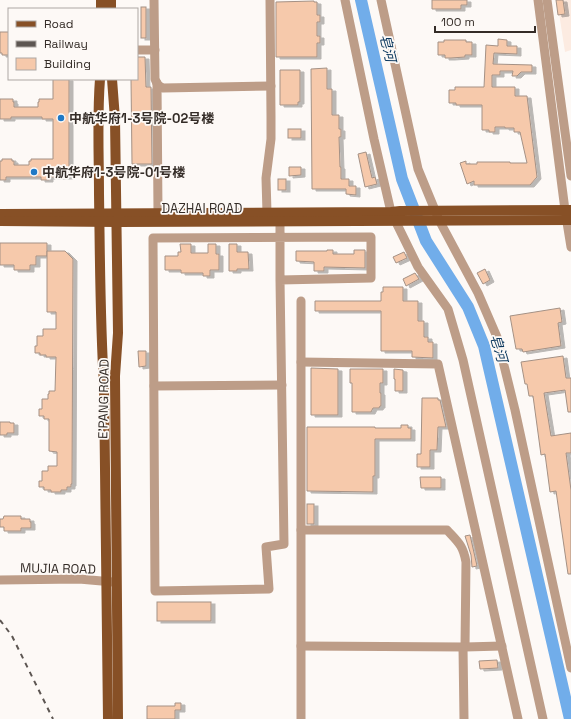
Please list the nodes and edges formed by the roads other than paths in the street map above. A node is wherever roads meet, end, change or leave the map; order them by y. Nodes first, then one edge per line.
1 (154, 0) edge
2 (270, 0) edge
3 (345, 0) edge
4 (380, 0) edge
5 (538, 0) edge
6 (547, 0) edge
7 (138, 50) edge
8 (154, 50) junction
9 (100, 80) edge
10 (112, 80) edge
11 (157, 83) junction
12 (271, 86) junction
13 (571, 176) edge
14 (568, 210) edge
15 (430, 211) junction
16 (158, 213) junction
17 (267, 213) junction
18 (0, 214) edge
19 (397, 216) junction
20 (99, 218) junction
21 (117, 218) junction
22 (569, 220) edge
23 (0, 221) edge
24 (280, 221) junction
25 (435, 221) junction
26 (280, 238) junction
27 (571, 247) edge
28 (280, 280) junction
29 (100, 291) junction
30 (117, 291) junction
31 (301, 301) dead end
32 (301, 362) junction
33 (282, 385) junction
34 (154, 386) junction
35 (301, 530) junction
36 (0, 580) edge
37 (111, 582) junction
38 (301, 646) junction
39 (502, 646) junction
40 (464, 647) junction
41 (571, 668) edge
42 (108, 719) edge
43 (118, 719) edge
44 (301, 719) edge
45 (464, 719) edge
46 (518, 719) edge
47 (543, 719) edge

1 - 8 street
2 - 12 street
3 - 19 street
4 - 15 street
5 - 14 street
6 - 13 street
7 - 8 street
8 - 11 street
9 - 20 main road, E'PANG ROAD
10 - 21 main road, E'PANG ROAD
11 - 12 street
11 - 16 street
12 - 17 street
14 - 15 main road
14 - 22 street
15 - 19 main road
15 - 25 street
16 - 17 main road, DAZHAI ROAD
16 - 21 main road, DAZHAI ROAD
17 - 19 main road, DAZHAI ROAD
18 - 20 main road, DAZHAI ROAD
19 - 24 main road, DAZHAI ROAD
19 - 25 main road
19 - 47 street
20 - 21 main road, DAZHAI ROAD
20 - 23 main road, DAZHAI ROAD
20 - 29 main road, E'PANG ROAD
21 - 24 main road, DAZHAI ROAD
21 - 30 main road, E'PANG ROAD
22 - 25 main road
22 - 27 street
24 - 26 street
25 - 41 street
26 - 28 street
26 - 28 street
26 - 34 street
28 - 33 street
29 - 30 main road
29 - 37 main road, E'PANG ROAD
30 - 37 main road, E'PANG ROAD
31 - 32 street
32 - 35 street
32 - 39 street
33 - 34 street
33 - 34 street
35 - 38 street
35 - 40 street
36 - 37 street, MUJIA ROAD
37 - 42 main road, E'PANG ROAD
37 - 43 main road, E'PANG ROAD
38 - 40 street
38 - 44 street
39 - 40 street
39 - 46 street
40 - 45 street

